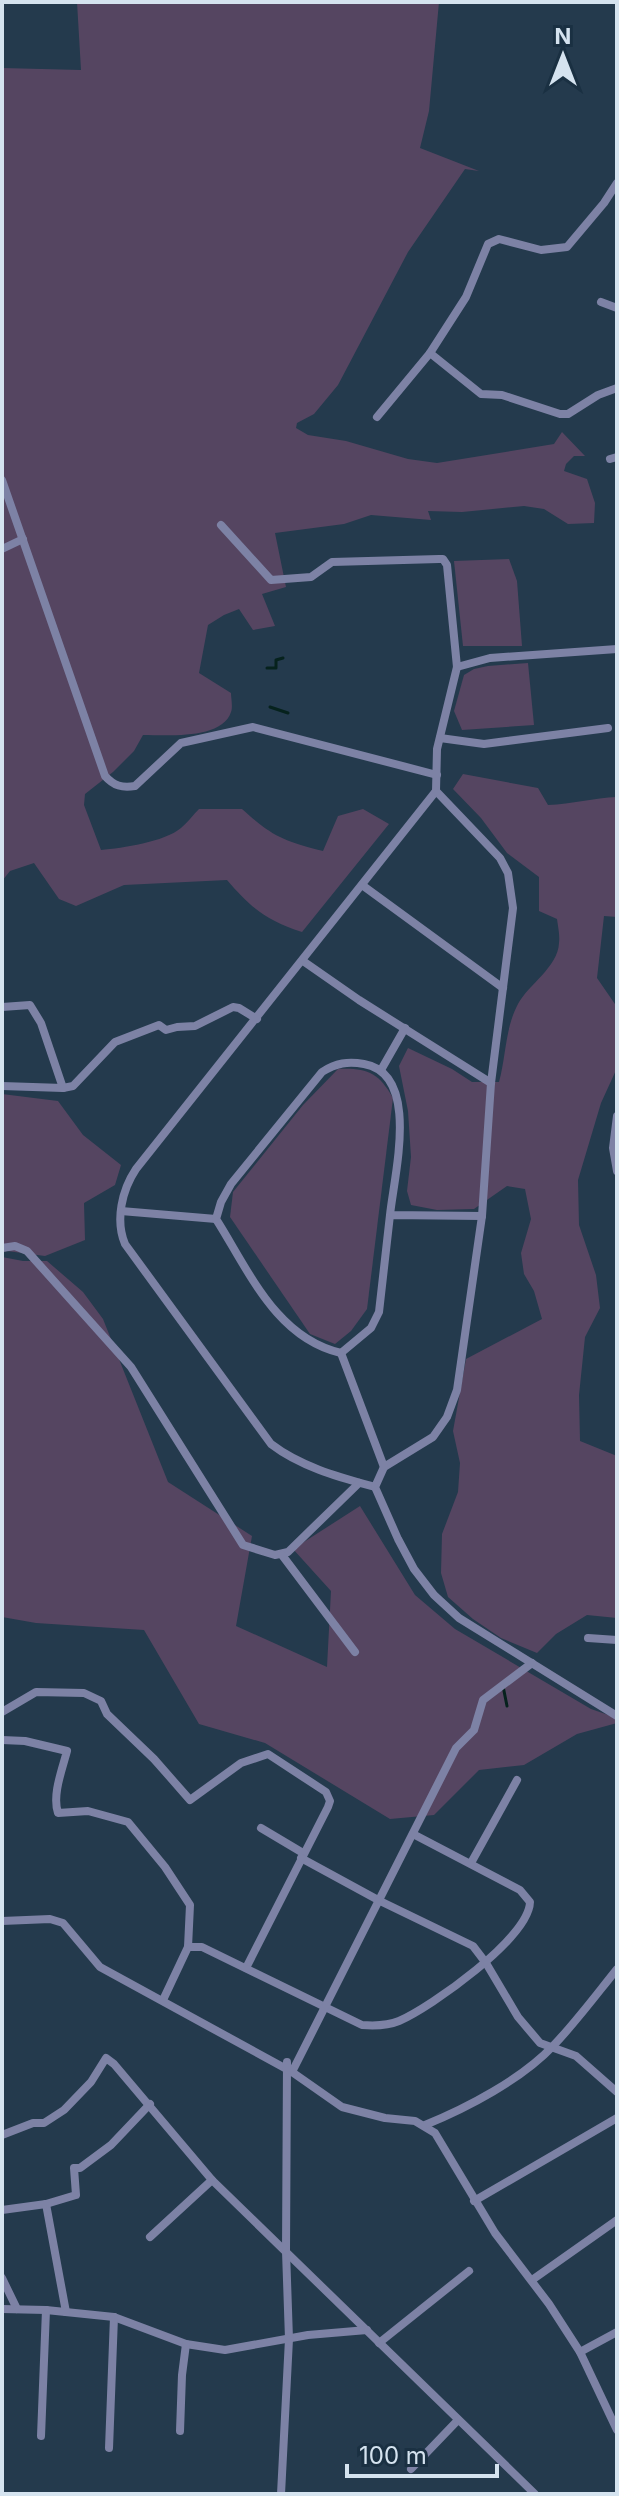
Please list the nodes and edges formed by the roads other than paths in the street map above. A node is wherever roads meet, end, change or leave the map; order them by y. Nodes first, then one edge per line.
1 (617, 183) edge
2 (601, 302) dead end
3 (617, 308) edge
4 (430, 353) junction
5 (617, 388) edge
6 (377, 417) dead end
7 (2, 480) edge
8 (221, 525) dead end
9 (23, 539) junction
10 (2, 549) edge
11 (617, 649) edge
12 (457, 667) junction
13 (608, 728) dead end
14 (440, 738) junction
15 (437, 775) junction
16 (436, 791) junction
17 (362, 885) junction
18 (303, 961) junction
19 (503, 988) junction
20 (2, 1007) edge
21 (257, 1019) junction
22 (405, 1028) junction
23 (381, 1070) junction
24 (491, 1083) junction
25 (2, 1086) edge
26 (63, 1088) junction
27 (617, 1116) edge
28 (617, 1171) edge
29 (121, 1211) junction
30 (390, 1215) junction
31 (482, 1216) junction
32 (216, 1219) junction
33 (2, 1248) edge
34 (341, 1353) junction
35 (384, 1467) junction
36 (359, 1483) junction
37 (375, 1487) junction
38 (282, 1555) junction
39 (588, 1638) dead end
40 (617, 1640) edge
41 (355, 1652) dead end
42 (532, 1663) junction
43 (2, 1712) edge
44 (617, 1716) edge
45 (2, 1740) edge
46 (517, 1780) dead end
47 (261, 1828) dead end
48 (413, 1834) junction
49 (302, 1855) junction
50 (471, 1863) junction
51 (380, 1901) junction
52 (2, 1921) edge
53 (188, 1947) junction
54 (486, 1963) junction
55 (246, 1968) junction
56 (617, 1969) edge
57 (163, 2000) junction
58 (323, 2008) junction
59 (551, 2048) junction
60 (288, 2068) junction
61 (617, 2092) edge
62 (150, 2104) junction
63 (617, 2118) edge
64 (425, 2125) junction
65 (2, 2135) edge
66 (212, 2180) junction
67 (474, 2201) junction
68 (46, 2204) junction
69 (2, 2210) edge
70 (617, 2220) edge
71 (150, 2237) dead end
72 (286, 2251) junction
73 (469, 2271) dead end
74 (2, 2278) edge
75 (532, 2280) junction
76 (2, 2309) edge
77 (17, 2309) junction
78 (46, 2310) junction
79 (66, 2312) junction
80 (114, 2317) junction
81 (367, 2330) junction
82 (617, 2332) edge
83 (289, 2339) junction
84 (379, 2343) junction
85 (186, 2344) junction
86 (580, 2352) junction
87 (458, 2420) junction
88 (617, 2430) edge
89 (180, 2431) dead end
90 (41, 2436) dead end
91 (109, 2448) dead end
92 (411, 2469) dead end
93 (281, 2494) edge
94 (535, 2494) edge

1 - 4 street
2 - 3 street
4 - 5 street
4 - 6 street
7 - 9 street
8 - 12 street
9 - 10 street
9 - 15 street
11 - 12 street
12 - 14 street
13 - 14 street
14 - 15 street
15 - 16 street
16 - 17 street
16 - 19 street
17 - 18 street
17 - 19 street
18 - 21 street
18 - 22 street
19 - 24 street
20 - 26 street
21 - 26 street
21 - 29 street
22 - 23 street
22 - 24 street
23 - 30 street
23 - 32 street
24 - 31 street
25 - 26 street
27 - 28 street
29 - 32 street
29 - 36 street
30 - 31 street
30 - 34 street
31 - 35 street
32 - 34 street
33 - 38 street
34 - 35 street
35 - 37 street
36 - 37 street
36 - 38 street
37 - 42 street
38 - 41 street
39 - 40 street
42 - 44 street
42 - 48 street
43 - 49 street
45 - 53 street
46 - 50 street
47 - 49 street
48 - 50 street
48 - 51 street
49 - 51 street
49 - 55 street
50 - 54 street
51 - 54 street
51 - 58 street
52 - 57 street
53 - 55 street
53 - 57 street
54 - 58 street
54 - 59 street
55 - 58 street
56 - 59 street
57 - 60 street
58 - 60 street
59 - 61 street
59 - 64 street
60 - 64 street
60 - 72 street
62 - 65 street
62 - 66 street
62 - 68 street
63 - 67 street
64 - 67 street
66 - 71 street
66 - 72 street
67 - 75 street
68 - 69 street
68 - 79 street
70 - 75 street
72 - 81 street
72 - 83 street
73 - 84 street
74 - 77 street
75 - 86 street
76 - 77 street
77 - 78 street
78 - 79 street
78 - 90 street
79 - 80 street
80 - 85 street
80 - 91 street
81 - 83 street
81 - 84 street
82 - 86 street
83 - 85 street
83 - 93 street
84 - 87 street
85 - 89 street
86 - 88 street
87 - 92 street
87 - 94 street

